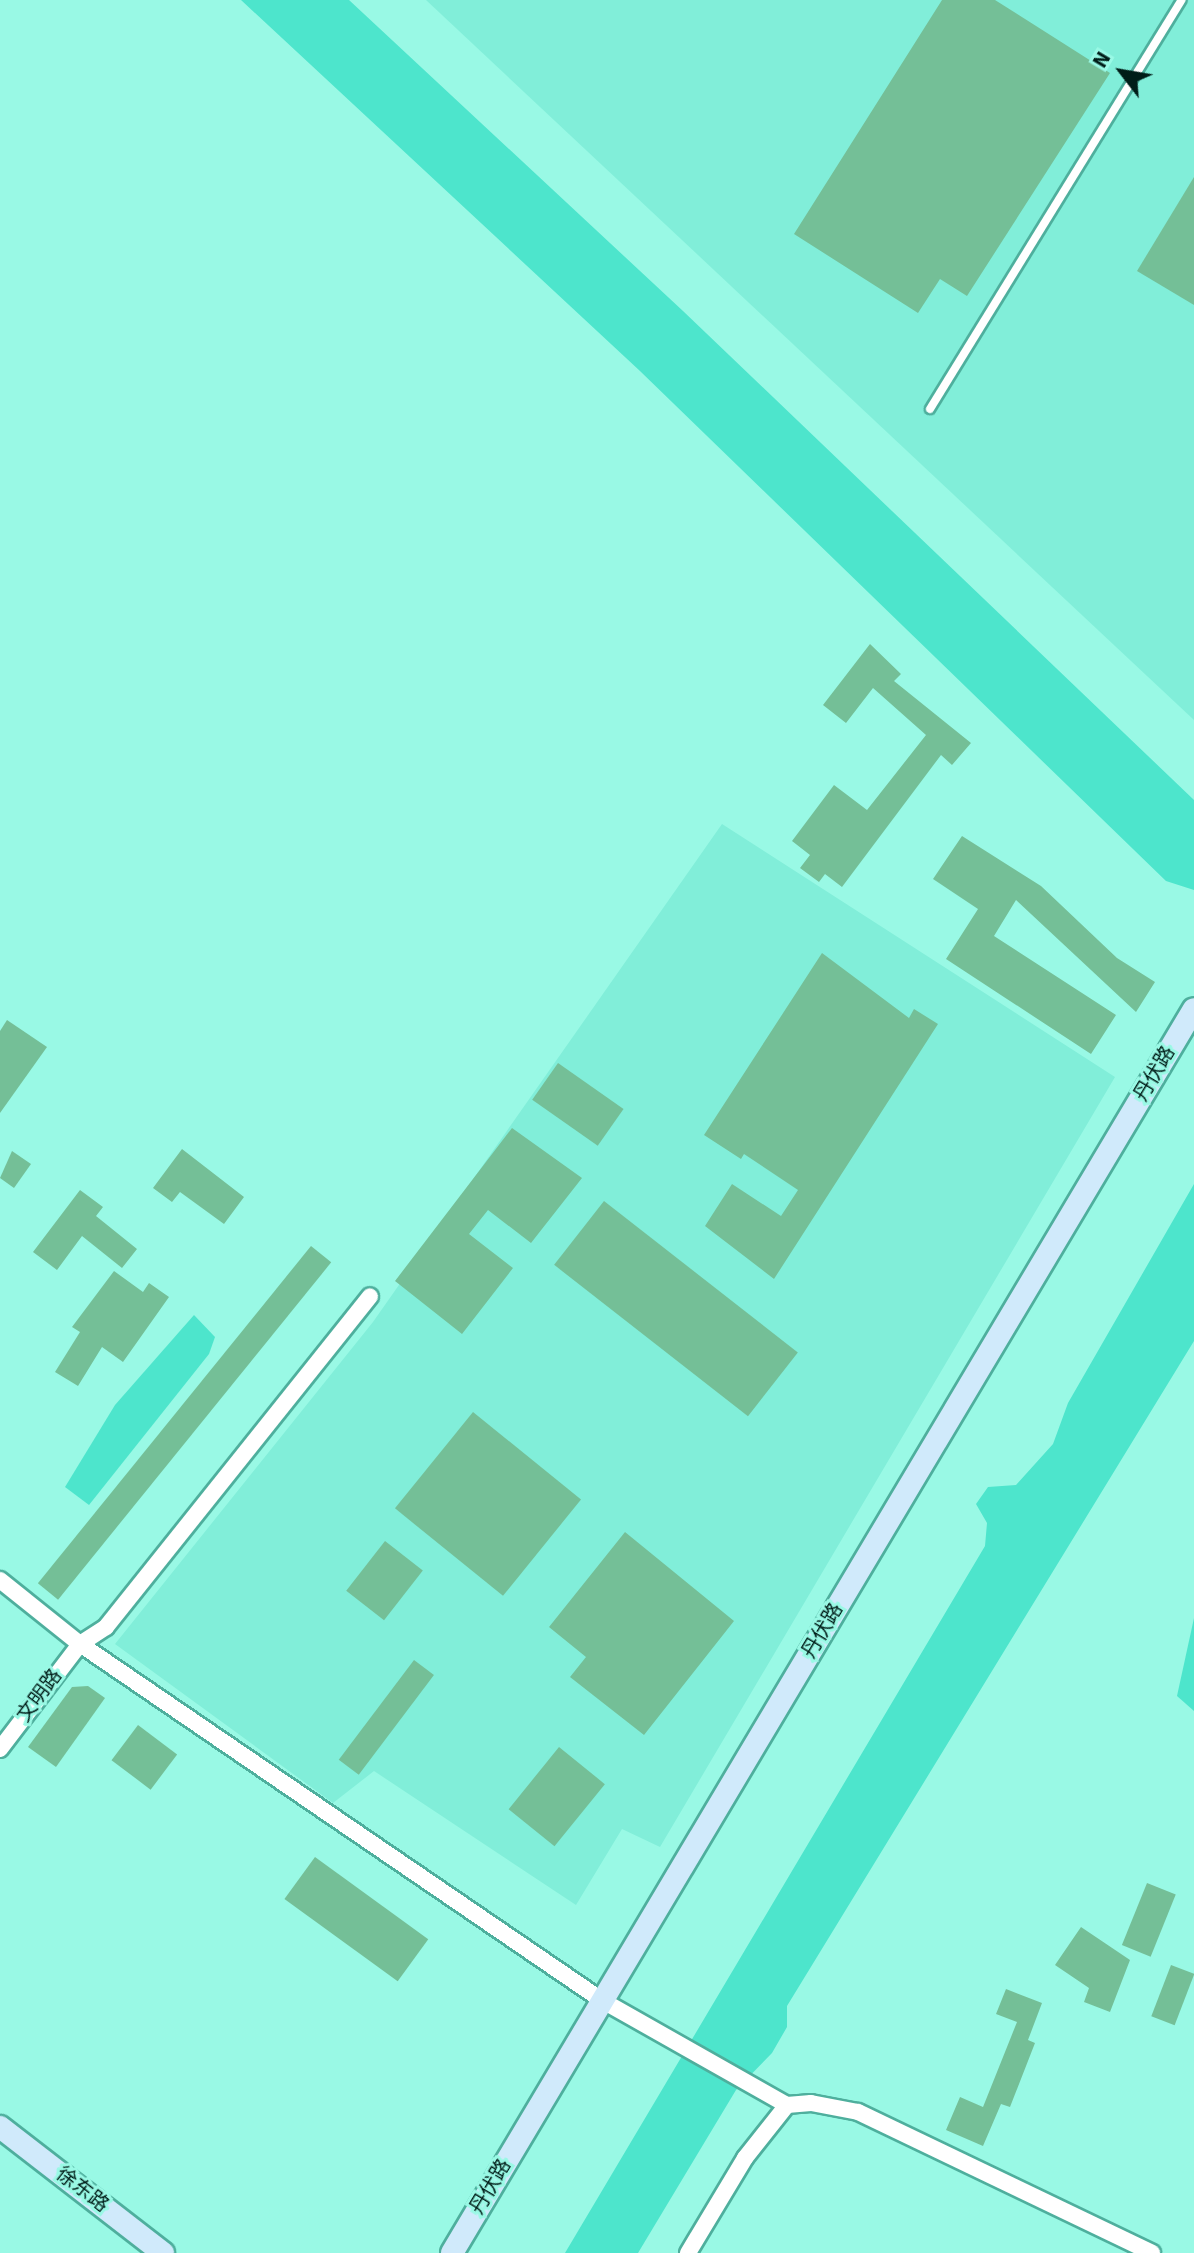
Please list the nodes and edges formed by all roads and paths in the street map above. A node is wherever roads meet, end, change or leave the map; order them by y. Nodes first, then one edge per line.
1 (1182, 0) edge
2 (930, 409) dead end
3 (1194, 1009) edge
4 (370, 1296) dead end
5 (0, 1580) edge
6 (80, 1644) junction
7 (0, 1749) edge
8 (603, 2001) junction
9 (787, 2105) junction
10 (0, 2127) edge
11 (163, 2253) edge
12 (452, 2253) edge
13 (688, 2253) edge
14 (1152, 2253) edge

1 - 2 lane
3 - 8 main road, 丹伏路
4 - 6 street, 文明路
5 - 6 street
6 - 7 street, 文明路
6 - 8 street
8 - 9 street
8 - 12 main road, 丹伏路
9 - 13 street
9 - 14 street
10 - 11 main road, 徐东路

